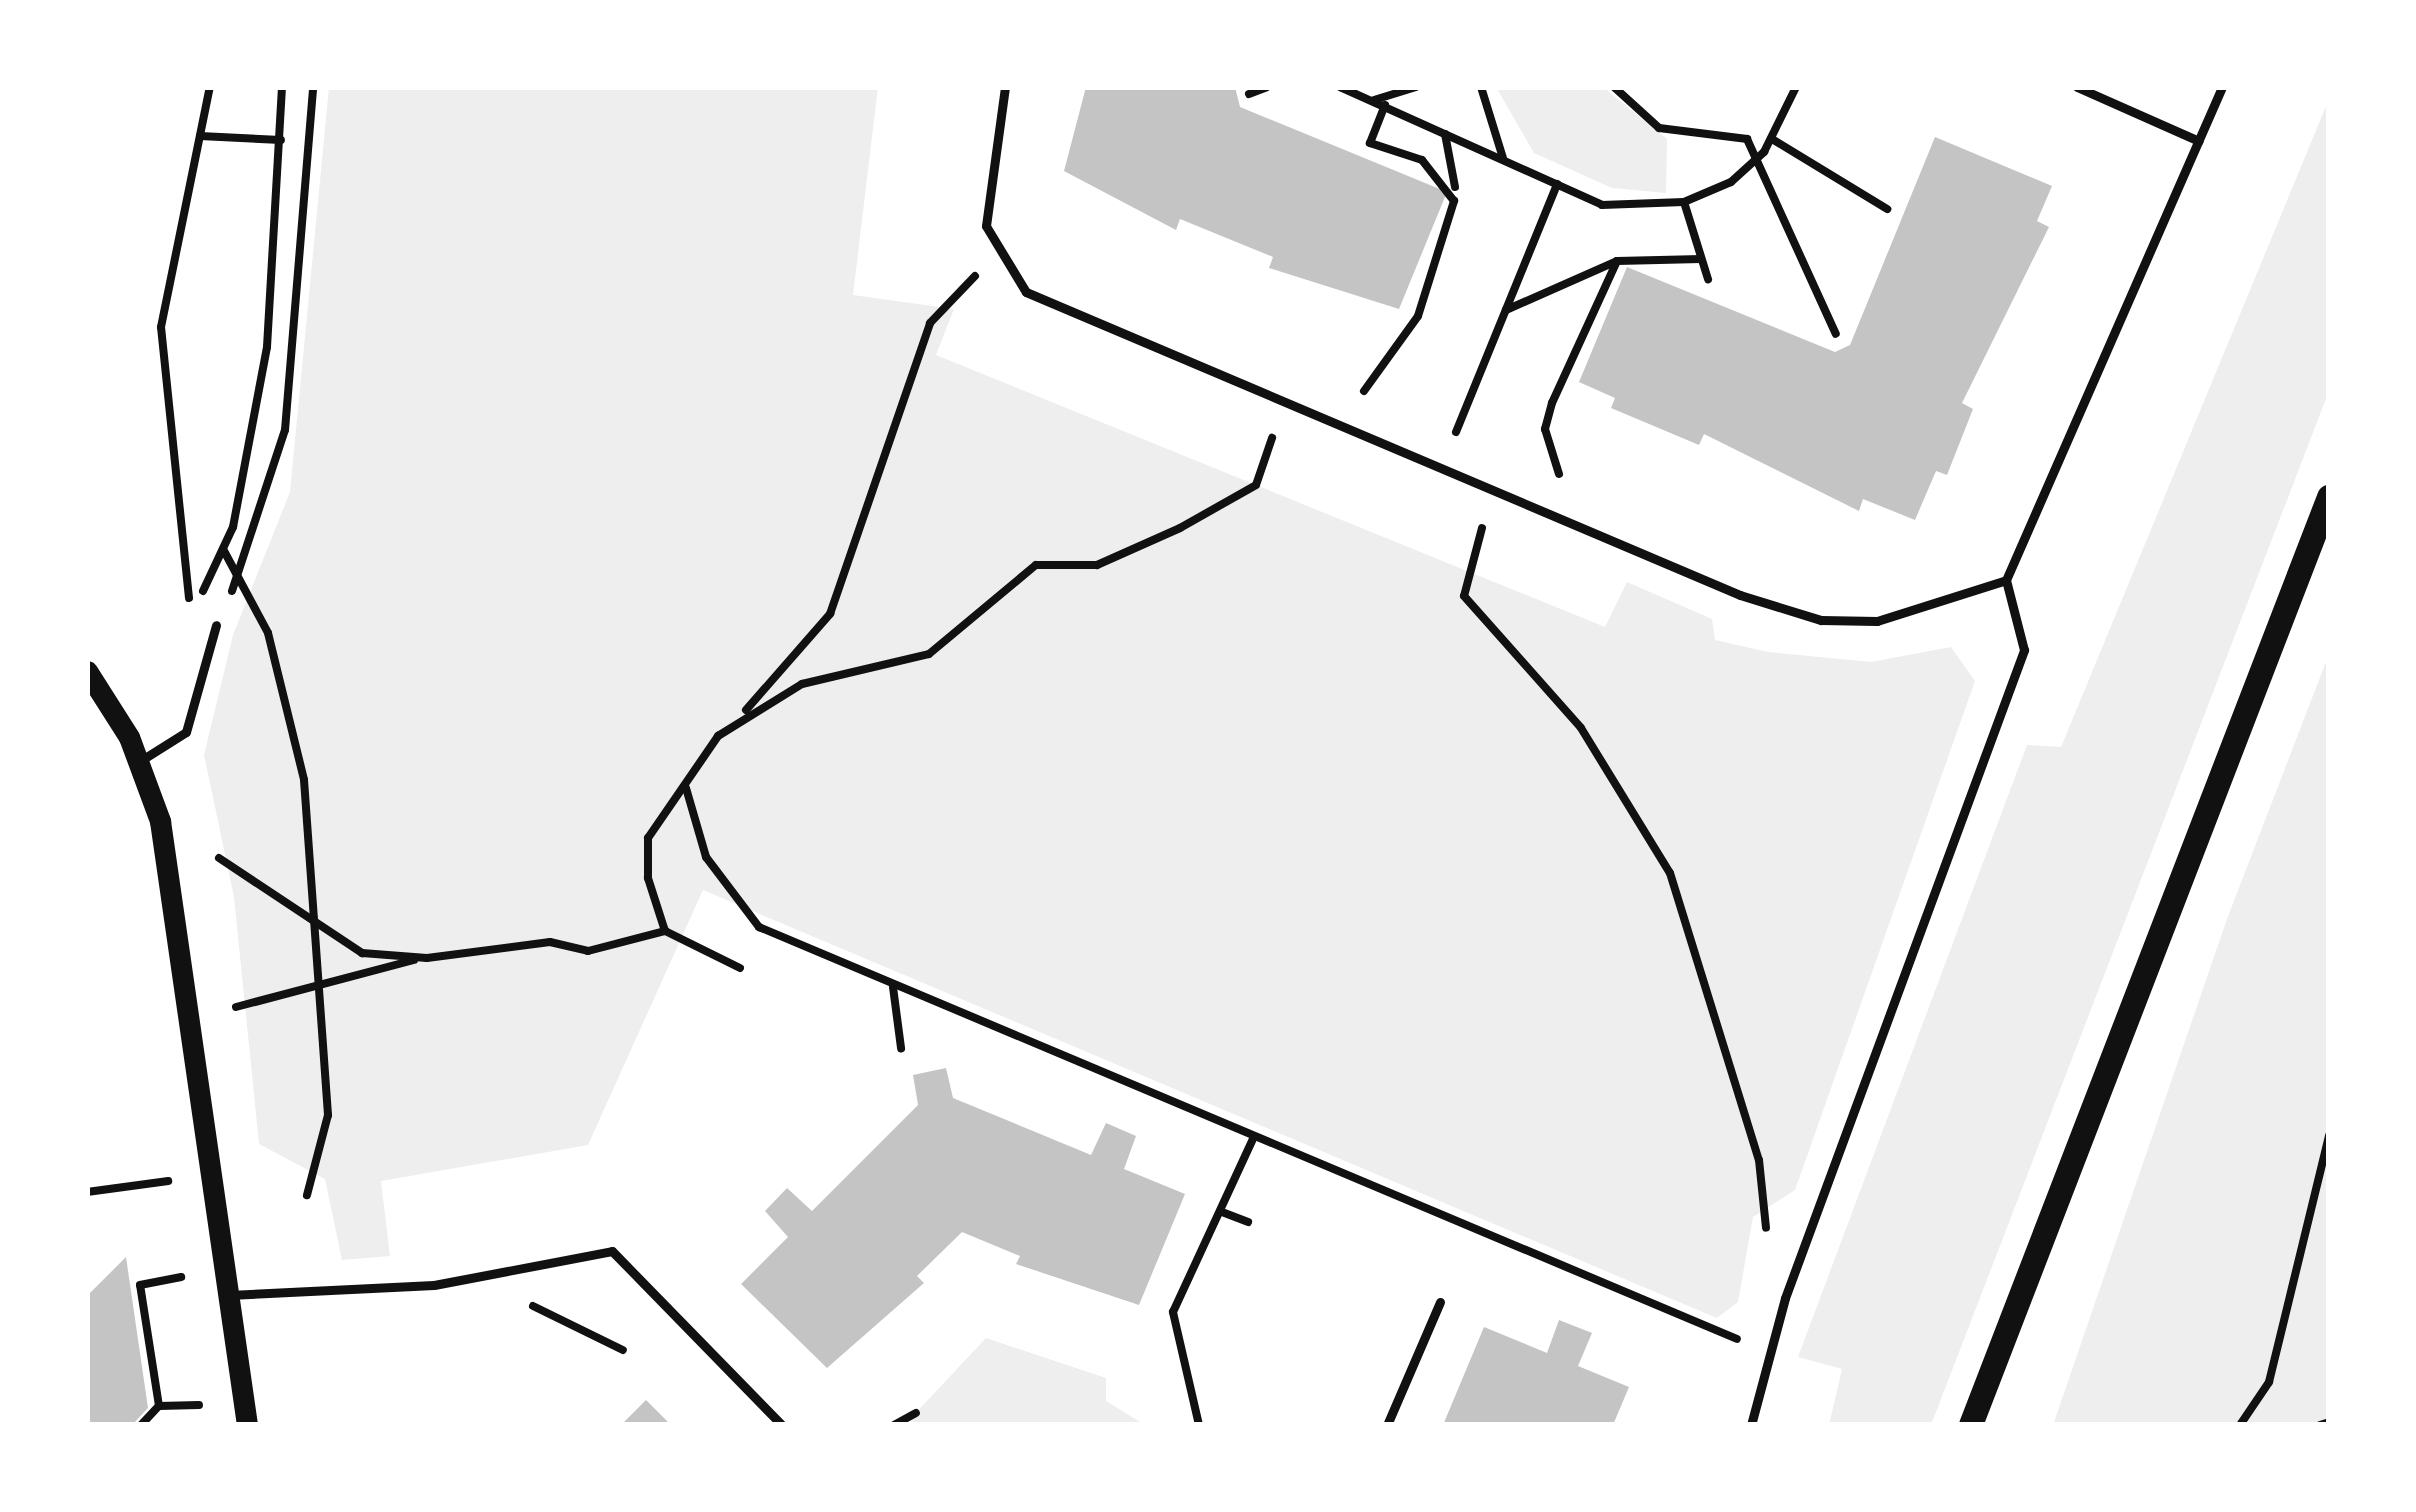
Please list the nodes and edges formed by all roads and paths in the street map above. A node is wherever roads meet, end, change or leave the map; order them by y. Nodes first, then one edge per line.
1 (210, 87) edge
2 (282, 87) edge
3 (314, 87) edge
4 (1005, 87) edge
5 (1267, 87) edge
6 (1340, 87) edge
7 (1415, 87) edge
8 (1481, 87) edge
9 (1614, 87) edge
10 (1796, 87) edge
11 (2077, 87) edge
12 (2222, 87) edge
13 (1250, 94) dead end
14 (1373, 100) junction
15 (1385, 104) junction
16 (1444, 131) junction
17 (200, 136) junction
18 (1772, 139) junction
19 (280, 140) junction
20 (2199, 141) junction
21 (1761, 156) junction
22 (1504, 159) junction
23 (1558, 184) junction
24 (1454, 189) junction
25 (1684, 202) junction
26 (1887, 209) dead end
27 (995, 256) junction
28 (1701, 259) junction
29 (1617, 261) junction
30 (1708, 280) dead end
31 (1505, 310) junction
32 (1836, 334) dead end
33 (1353, 395) dead end
34 (1285, 400) junction
35 (1442, 465) junction
36 (1560, 479) junction
37 (1582, 488) dead end
38 (1500, 489) junction
39 (2329, 497) edge
40 (1548, 511) junction
41 (223, 549) junction
42 (240, 574) junction
43 (2006, 580) junction
44 (216, 626) joint
45 (87, 671) edge
46 (741, 716) junction
47 (140, 761) junction
48 (686, 788) junction
49 (219, 858) dead end
50 (664, 931) junction
51 (322, 936) junction
52 (427, 958) junction
53 (740, 968) dead end
54 (323, 982) junction
55 (893, 987) junction
56 (236, 1006) dead end
57 (901, 1048) dead end
58 (2329, 1135) edge
59 (1255, 1137) junction
60 (169, 1181) dead end
61 (87, 1192) edge
62 (307, 1195) dead end
63 (1222, 1212) junction
64 (1248, 1222) dead end
65 (506, 1271) junction
66 (183, 1277) dead end
67 (229, 1295) junction
68 (1785, 1298) junction
69 (1440, 1302) dead end
70 (623, 1350) dead end
71 (1770, 1356) junction
72 (201, 1405) dead end
73 (159, 1406) junction
74 (916, 1413) dead end
75 (141, 1425) edge
76 (247, 1425) edge
77 (782, 1425) edge
78 (893, 1425) edge
79 (1199, 1425) edge
80 (1387, 1425) edge
81 (1751, 1425) edge
82 (1971, 1425) edge
83 (2240, 1425) edge

1 - 17 path
2 - 19 path
3 - 42 path
4 - 27 lane
5 - 13 path
6 - 14 path
7 - 14 path
8 - 22 path
9 - 21 path
10 - 18 path
11 - 20 lane
12 - 20 lane
14 - 15 path
15 - 16 path
15 - 24 path
16 - 22 path
16 - 24 path
17 - 19 path
17 - 41 path
18 - 21 path
18 - 26 path
19 - 41 path
20 - 43 lane
21 - 25 path
21 - 32 path
22 - 23 path
23 - 25 path
23 - 31 path
24 - 33 path
25 - 28 path
27 - 34 lane
27 - 46 path
28 - 29 path
28 - 30 path
29 - 31 path
29 - 36 path
31 - 35 path
34 - 35 lane
34 - 46 path
35 - 38 lane
36 - 37 path
36 - 40 path
38 - 40 lane
38 - 68 path
39 - 82 main road
40 - 43 lane
41 - 42 path
42 - 44 path
42 - 51 path
43 - 68 lane
44 - 47 lane
45 - 47 street
46 - 48 path
47 - 67 street
48 - 50 path
48 - 55 path
49 - 51 path
50 - 52 path
50 - 53 path
51 - 52 path
51 - 54 path
52 - 54 path
54 - 56 path
54 - 62 path
55 - 57 path
55 - 59 path
58 - 83 path
59 - 63 path
59 - 71 path
60 - 61 path
63 - 64 path
63 - 79 path
65 - 67 lane
65 - 70 path
65 - 77 lane
66 - 73 path
67 - 76 street
68 - 71 lane
69 - 80 lane
71 - 81 lane
72 - 73 path
73 - 75 path
74 - 78 path

